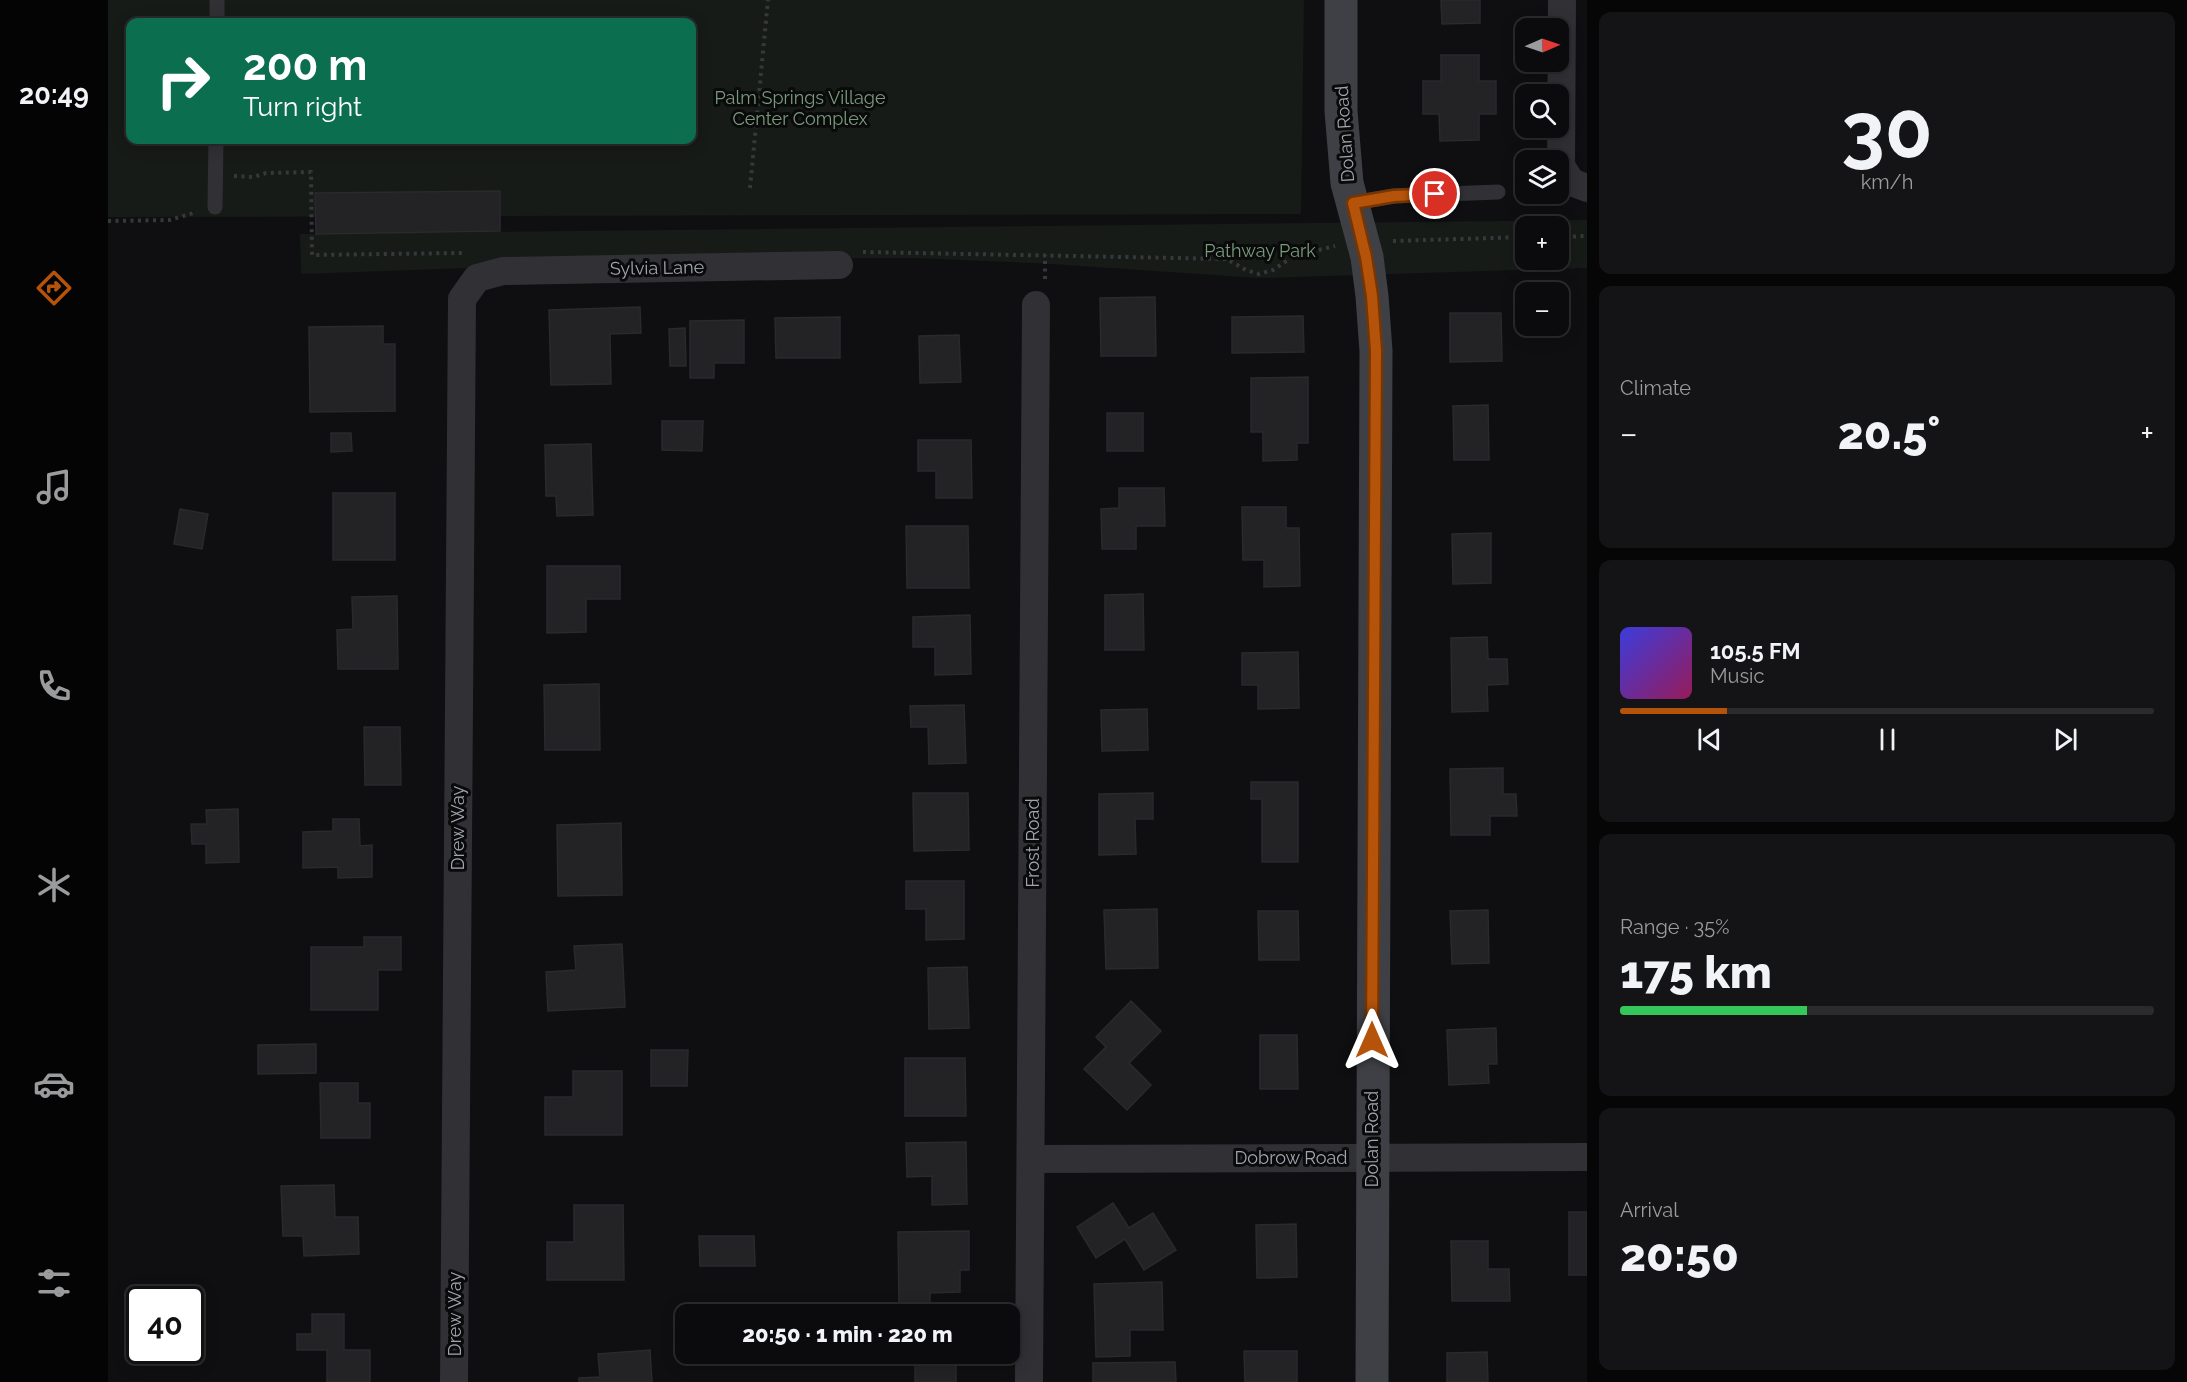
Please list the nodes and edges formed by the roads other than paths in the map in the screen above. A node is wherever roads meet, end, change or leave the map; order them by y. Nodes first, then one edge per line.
1 (217, 0) edge
2 (1341, 0) edge
3 (1562, 0) edge
4 (217, 18) edge
5 (216, 144) edge
6 (1587, 188) edge
7 (1498, 192) dead end
8 (1353, 203) junction
9 (215, 207) road end
10 (839, 265) dead end
11 (477, 278) joint
12 (1036, 305) dead end
13 (1587, 1157) edge
14 (1371, 1158) junction
15 (1031, 1159) junction
16 (454, 1382) edge
17 (1029, 1382) edge
18 (1372, 1382) edge

1 - 4 lane
2 - 8 street, Dolan Road
3 - 6 street
5 - 9 lane
7 - 8 lane
8 - 14 street, Dolan Road
10 - 11 street, Sylvia Lane
11 - 16 street, Drew Way
12 - 15 street, Frost Road
13 - 14 street, Dobrow Road
14 - 15 street, Dobrow Road
14 - 18 street, Dolan Road
15 - 17 street, Frost Road

